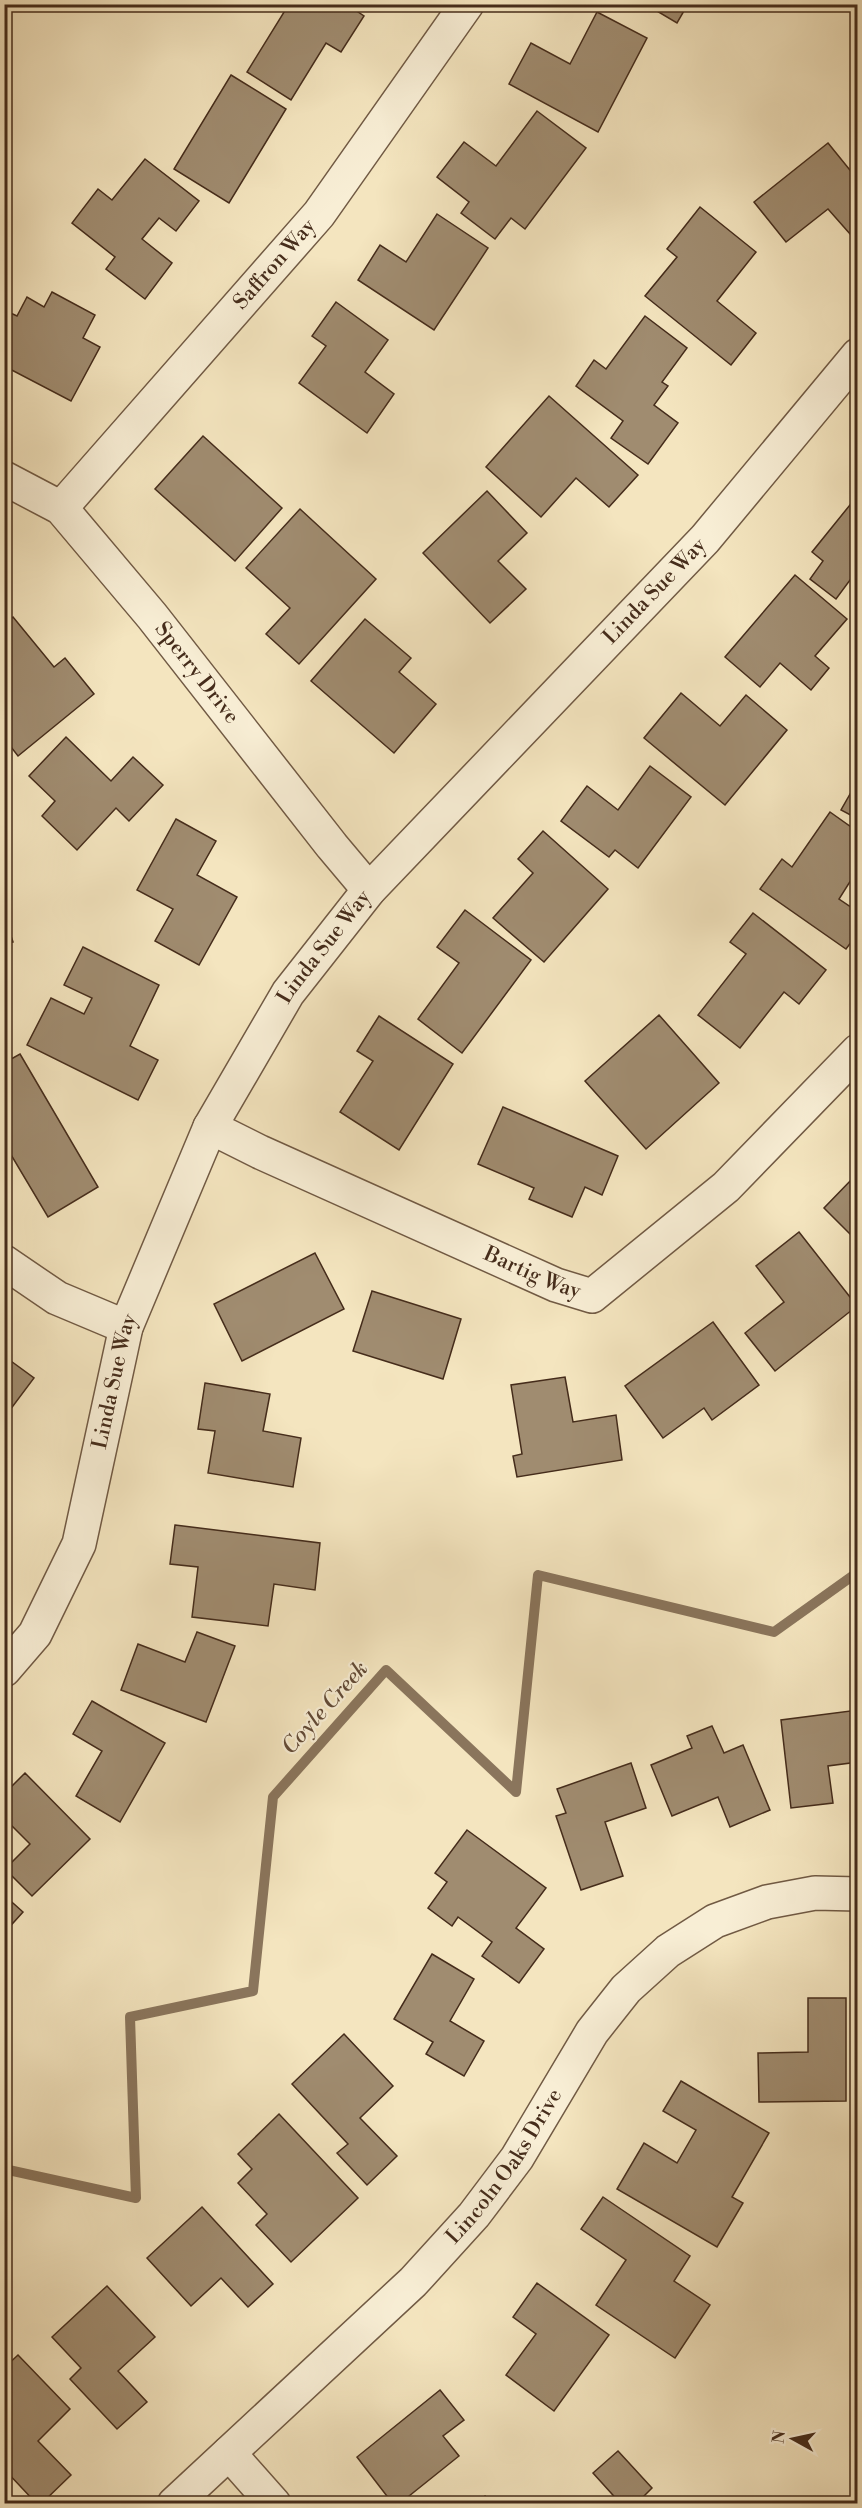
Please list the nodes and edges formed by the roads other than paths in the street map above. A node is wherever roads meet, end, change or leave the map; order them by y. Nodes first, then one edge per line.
1 (467, 4) edge
2 (858, 355) edge
3 (4, 478) edge
4 (61, 508) junction
5 (369, 890) junction
6 (858, 1051) edge
7 (210, 1127) junction
8 (4, 1262) edge
9 (126, 1327) junction
10 (4, 1670) edge
11 (858, 1894) edge
12 (229, 2452) junction
13 (174, 2504) edge
14 (274, 2504) edge

1 - 4 street, Saffron Way
2 - 5 street, Linda Sue Way
3 - 4 street, Sperry Drive
4 - 5 street, Sperry Drive
5 - 7 street, Linda Sue Way
6 - 7 street, Bartig Way
7 - 9 street, Linda Sue Way
8 - 9 street
9 - 10 street, Linda Sue Way
11 - 12 street, Lincoln Oaks Drive
12 - 13 street, Lincoln Oaks Drive
12 - 14 street

